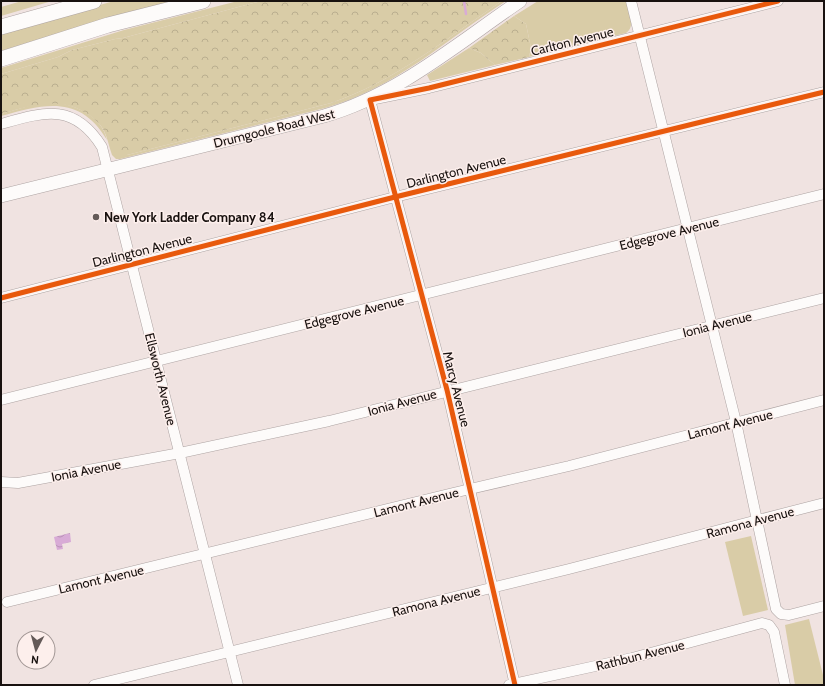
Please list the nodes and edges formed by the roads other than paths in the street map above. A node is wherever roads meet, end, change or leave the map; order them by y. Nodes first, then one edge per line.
1 (94, 1) edge
2 (203, 1) edge
3 (520, 1) edge
4 (631, 1) edge
5 (778, 1) edge
6 (1, 27) edge
7 (640, 35) junction
8 (1, 59) edge
9 (824, 92) edge
10 (370, 100) junction
11 (1, 124) edge
12 (663, 131) junction
13 (108, 170) junction
14 (824, 194) edge
15 (1, 196) edge
16 (395, 197) junction
17 (689, 228) junction
18 (131, 265) junction
19 (422, 295) junction
20 (1, 298) edge
21 (824, 298) edge
22 (712, 326) junction
23 (156, 361) junction
24 (447, 390) junction
25 (1, 400) edge
26 (824, 400) edge
27 (736, 422) junction
28 (180, 453) junction
29 (1, 482) edge
30 (469, 489) junction
31 (824, 503) edge
32 (757, 520) junction
33 (204, 555) junction
34 (493, 587) junction
35 (7, 602) dead end
36 (824, 606) edge
37 (230, 652) junction
38 (513, 684) edge
39 (94, 685) edge
40 (238, 685) edge
41 (785, 685) edge

1 - 6 highway
2 - 8 highway
3 - 10 main road, Drumgoole Road West
4 - 7 street
5 - 7 street, Carlton Avenue
7 - 10 street, Carlton Avenue
7 - 12 street
9 - 12 street, Darlington Avenue
10 - 13 main road, Drumgoole Road West
10 - 16 street, Marcy Avenue
11 - 13 street, Ellsworth Avenue
12 - 16 street, Darlington Avenue
12 - 17 street
13 - 15 main road, Drumgoole Road West
13 - 18 street, Ellsworth Avenue
14 - 17 street, Edgegrove Avenue
16 - 18 street, Darlington Avenue
16 - 19 street, Marcy Avenue
17 - 19 street, Edgegrove Avenue
17 - 22 street
18 - 20 street, Darlington Avenue
18 - 23 street, Ellsworth Avenue
19 - 23 street, Edgegrove Avenue
19 - 24 street, Marcy Avenue
21 - 22 street, Ionia Avenue
22 - 24 street, Ionia Avenue
22 - 27 street
23 - 25 street, Edgegrove Avenue
23 - 28 street, Ellsworth Avenue
24 - 28 street, Ionia Avenue
24 - 30 street, Marcy Avenue
26 - 27 street, Lamont Avenue
27 - 30 street, Lamont Avenue
27 - 32 street
28 - 29 street, Ionia Avenue
28 - 33 street, Ellsworth Avenue
30 - 33 street, Lamont Avenue
30 - 34 street, Marcy Avenue
31 - 32 street, Ramona Avenue
32 - 34 street, Ramona Avenue
32 - 36 street
33 - 35 street, Lamont Avenue
33 - 37 street, Ellsworth Avenue
34 - 37 street, Ramona Avenue
34 - 38 street, Marcy Avenue
37 - 39 street, Ramona Avenue
37 - 40 street, Ellsworth Avenue
38 - 41 street, Rathbun Avenue

